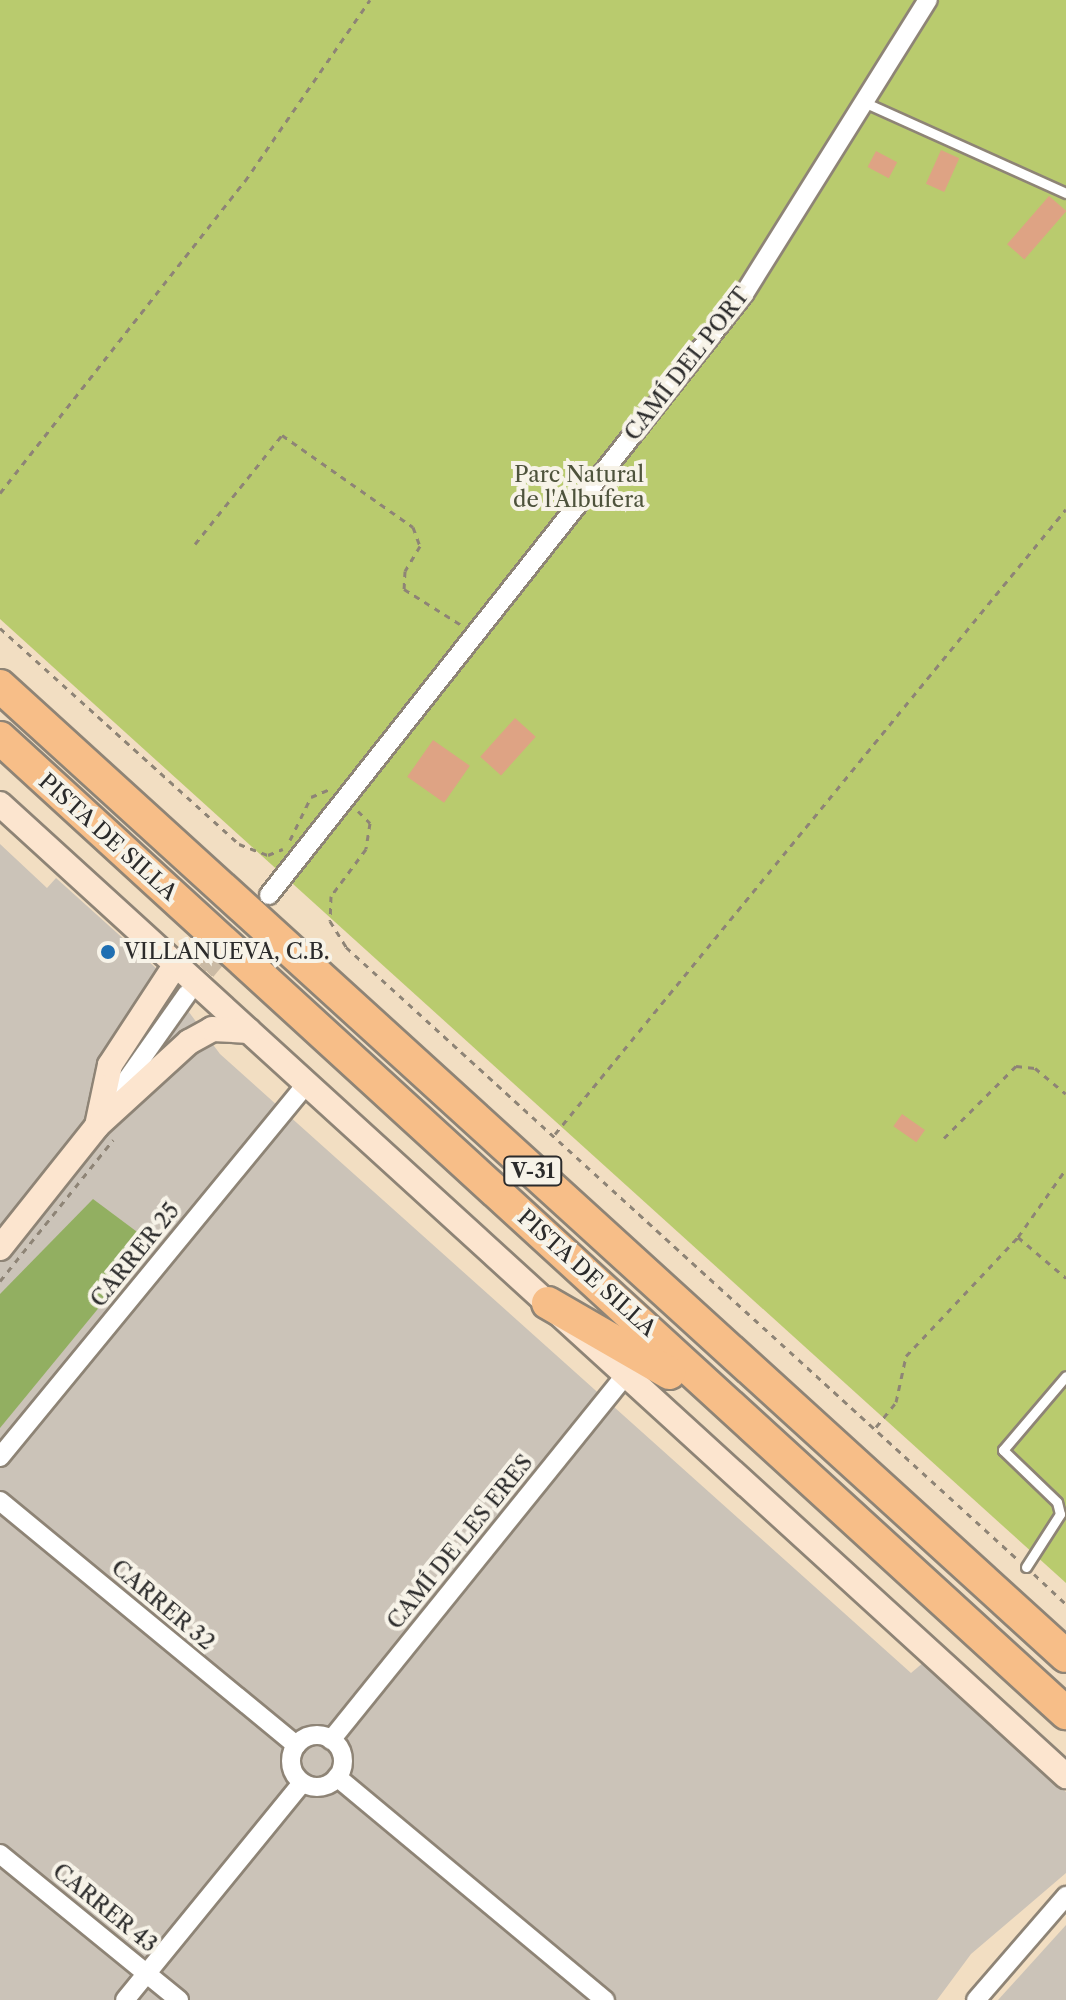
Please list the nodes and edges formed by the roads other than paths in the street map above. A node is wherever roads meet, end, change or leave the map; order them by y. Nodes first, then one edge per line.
1 (928, 0) edge
2 (868, 104) junction
3 (1066, 193) edge
4 (0, 686) edge
5 (0, 738) edge
6 (0, 804) edge
7 (269, 895) tunnel mouth
8 (176, 964) junction
9 (187, 994) tunnel mouth
10 (249, 1031) junction
11 (307, 1083) junction
12 (97, 1126) junction
13 (0, 1248) edge
14 (548, 1303) junction
15 (626, 1375) junction
16 (1066, 1376) edge
17 (0, 1457) edge
18 (802, 1473) junction
19 (0, 1502) edge
20 (1063, 1522) edge
21 (1026, 1567) road end
22 (1066, 1656) edge
23 (1066, 1713) edge
24 (331, 1740) junction
25 (296, 1745) junction
26 (1066, 1776) edge
27 (337, 1777) junction
28 (302, 1783) junction
29 (0, 1854) edge
30 (1066, 1896) edge
31 (147, 1974) junction
32 (592, 1996) edge
33 (125, 2000) edge
34 (179, 2000) edge
35 (976, 2000) edge

1 - 2 street, CAMÍ DEL PORT
2 - 3 lane
2 - 7 street, CAMÍ DEL PORT
4 - 22 highway, PISTA DE SILLA / V-31
5 - 18 highway, PISTA DE SILLA / V-31
6 - 8 street
8 - 10 street
8 - 12 street
9 - 12 street
10 - 11 street
10 - 12 street
11 - 14 street
11 - 17 street, CARRER 25
12 - 13 street
14 - 15 street
14 - 18 highway
15 - 24 street, CAMÍ DE LES ERES
15 - 26 street
16 - 20 lane
18 - 23 highway, PISTA DE SILLA / V-31
19 - 25 street, CARRER 32
20 - 21 lane
24 - 25 street
24 - 27 street
25 - 28 street
27 - 28 street
27 - 32 street
28 - 31 street
29 - 31 street, CARRER 43
30 - 35 street
31 - 33 street
31 - 34 street, CARRER 43

